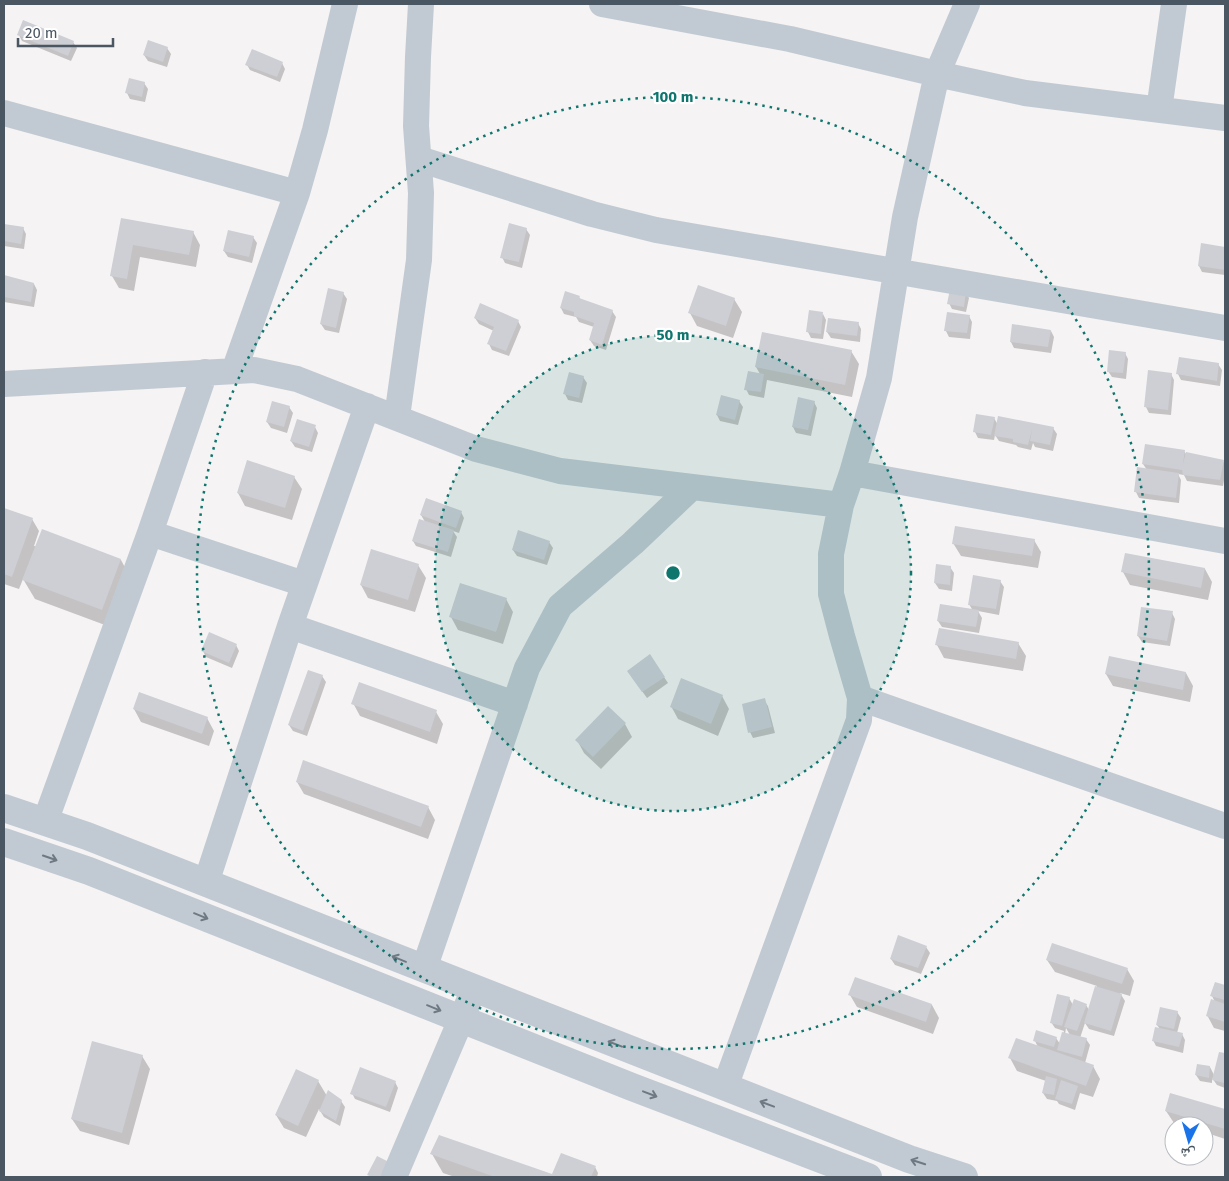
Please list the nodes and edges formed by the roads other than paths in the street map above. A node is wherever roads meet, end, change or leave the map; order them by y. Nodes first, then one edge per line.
1 (345, 4) edge
2 (421, 4) edge
3 (967, 4) edge
4 (1174, 4) edge
5 (616, 5) edge
6 (937, 74) junction
7 (1159, 110) junction
8 (4, 113) edge
9 (1225, 118) edge
10 (418, 159) junction
11 (297, 193) junction
12 (896, 271) junction
13 (1225, 328) edge
14 (234, 371) junction
15 (205, 372) junction
16 (4, 384) edge
17 (367, 406) junction
18 (397, 417) junction
19 (852, 473) junction
20 (692, 487) junction
21 (841, 505) junction
22 (150, 533) junction
23 (1225, 541) edge
24 (304, 584) junction
25 (290, 626) junction
26 (860, 698) junction
27 (515, 704) junction
28 (4, 808) edge
29 (45, 822) junction
30 (1225, 826) edge
31 (4, 842) edge
32 (206, 883) junction
33 (424, 970) junction
34 (474, 989) junction
35 (461, 1019) junction
36 (725, 1087) junction
37 (394, 1177) edge
38 (868, 1177) edge
39 (964, 1177) edge

1 - 11 street
2 - 10 street
3 - 6 street
4 - 7 street
5 - 6 street
6 - 7 street
6 - 12 street
7 - 9 street
8 - 11 street
10 - 12 street
10 - 18 street
11 - 14 street
12 - 13 street
12 - 19 street
14 - 15 street
14 - 17 street
15 - 16 street
15 - 22 street
17 - 18 street
17 - 24 street
18 - 20 street
19 - 21 street
19 - 23 street
20 - 21 street
20 - 27 street
21 - 26 street
22 - 24 street
22 - 29 street
24 - 25 street
25 - 27 street
25 - 32 street
26 - 30 street
26 - 36 street
27 - 33 street
28 - 29 street
29 - 32 street
31 -> 35 street
33 -> 32 street
33 - 34 street
34 - 35 street
36 -> 34 street
35 - 37 street
35 -> 38 street
39 -> 36 street

